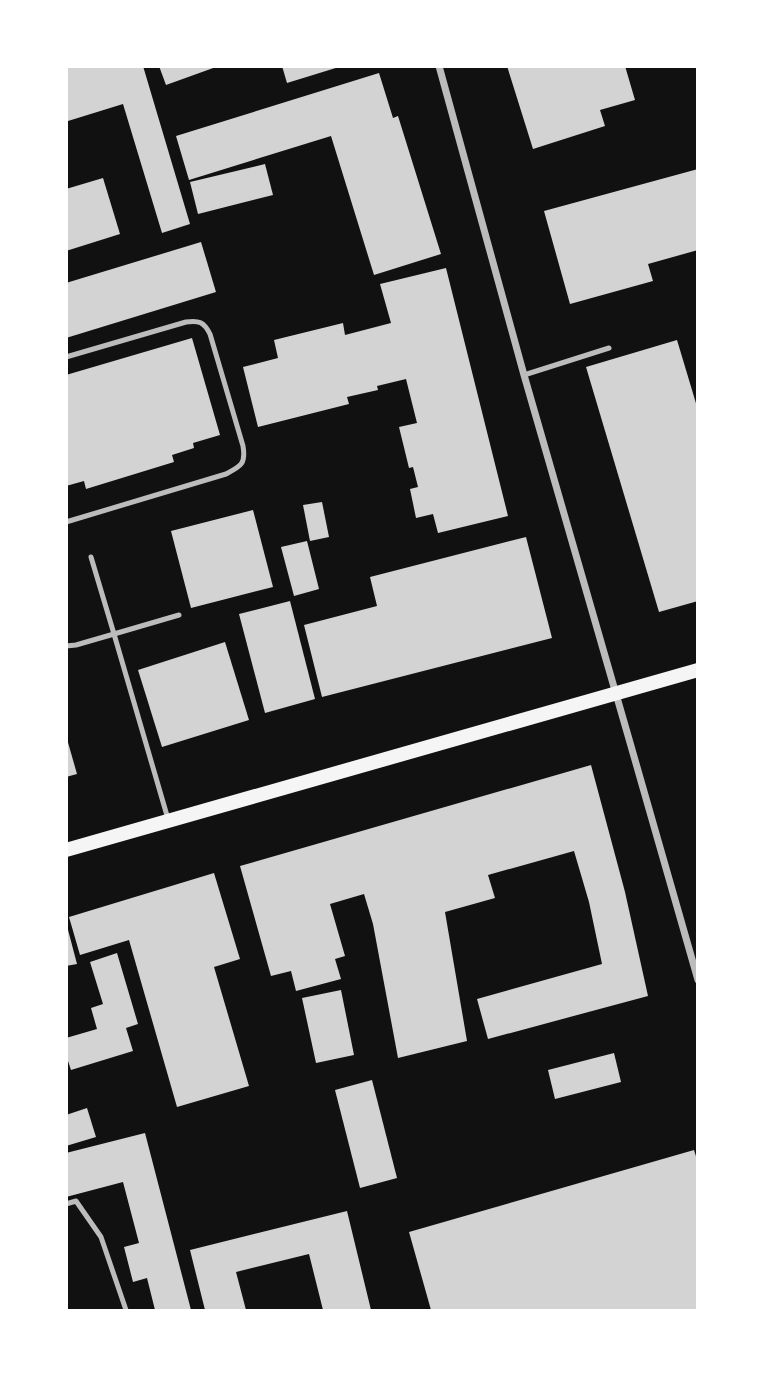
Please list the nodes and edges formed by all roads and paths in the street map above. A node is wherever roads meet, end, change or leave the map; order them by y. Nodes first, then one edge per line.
1 (439, 66) edge
2 (609, 348) dead end
3 (66, 357) edge
4 (524, 375) junction
5 (66, 522) edge
6 (91, 557) dead end
7 (179, 615) dead end
8 (114, 634) junction
9 (66, 646) edge
10 (698, 670) edge
11 (616, 693) junction
12 (168, 821) junction
13 (66, 850) edge
14 (698, 980) edge
15 (66, 1204) edge
16 (126, 1311) edge

1 - 4 street
2 - 4 lane
3 - 5 lane
4 - 11 street
6 - 8 lane
7 - 8 lane
8 - 9 lane
8 - 12 lane
10 - 11 main road
11 - 12 main road
11 - 14 street
12 - 13 main road
15 - 16 lane

